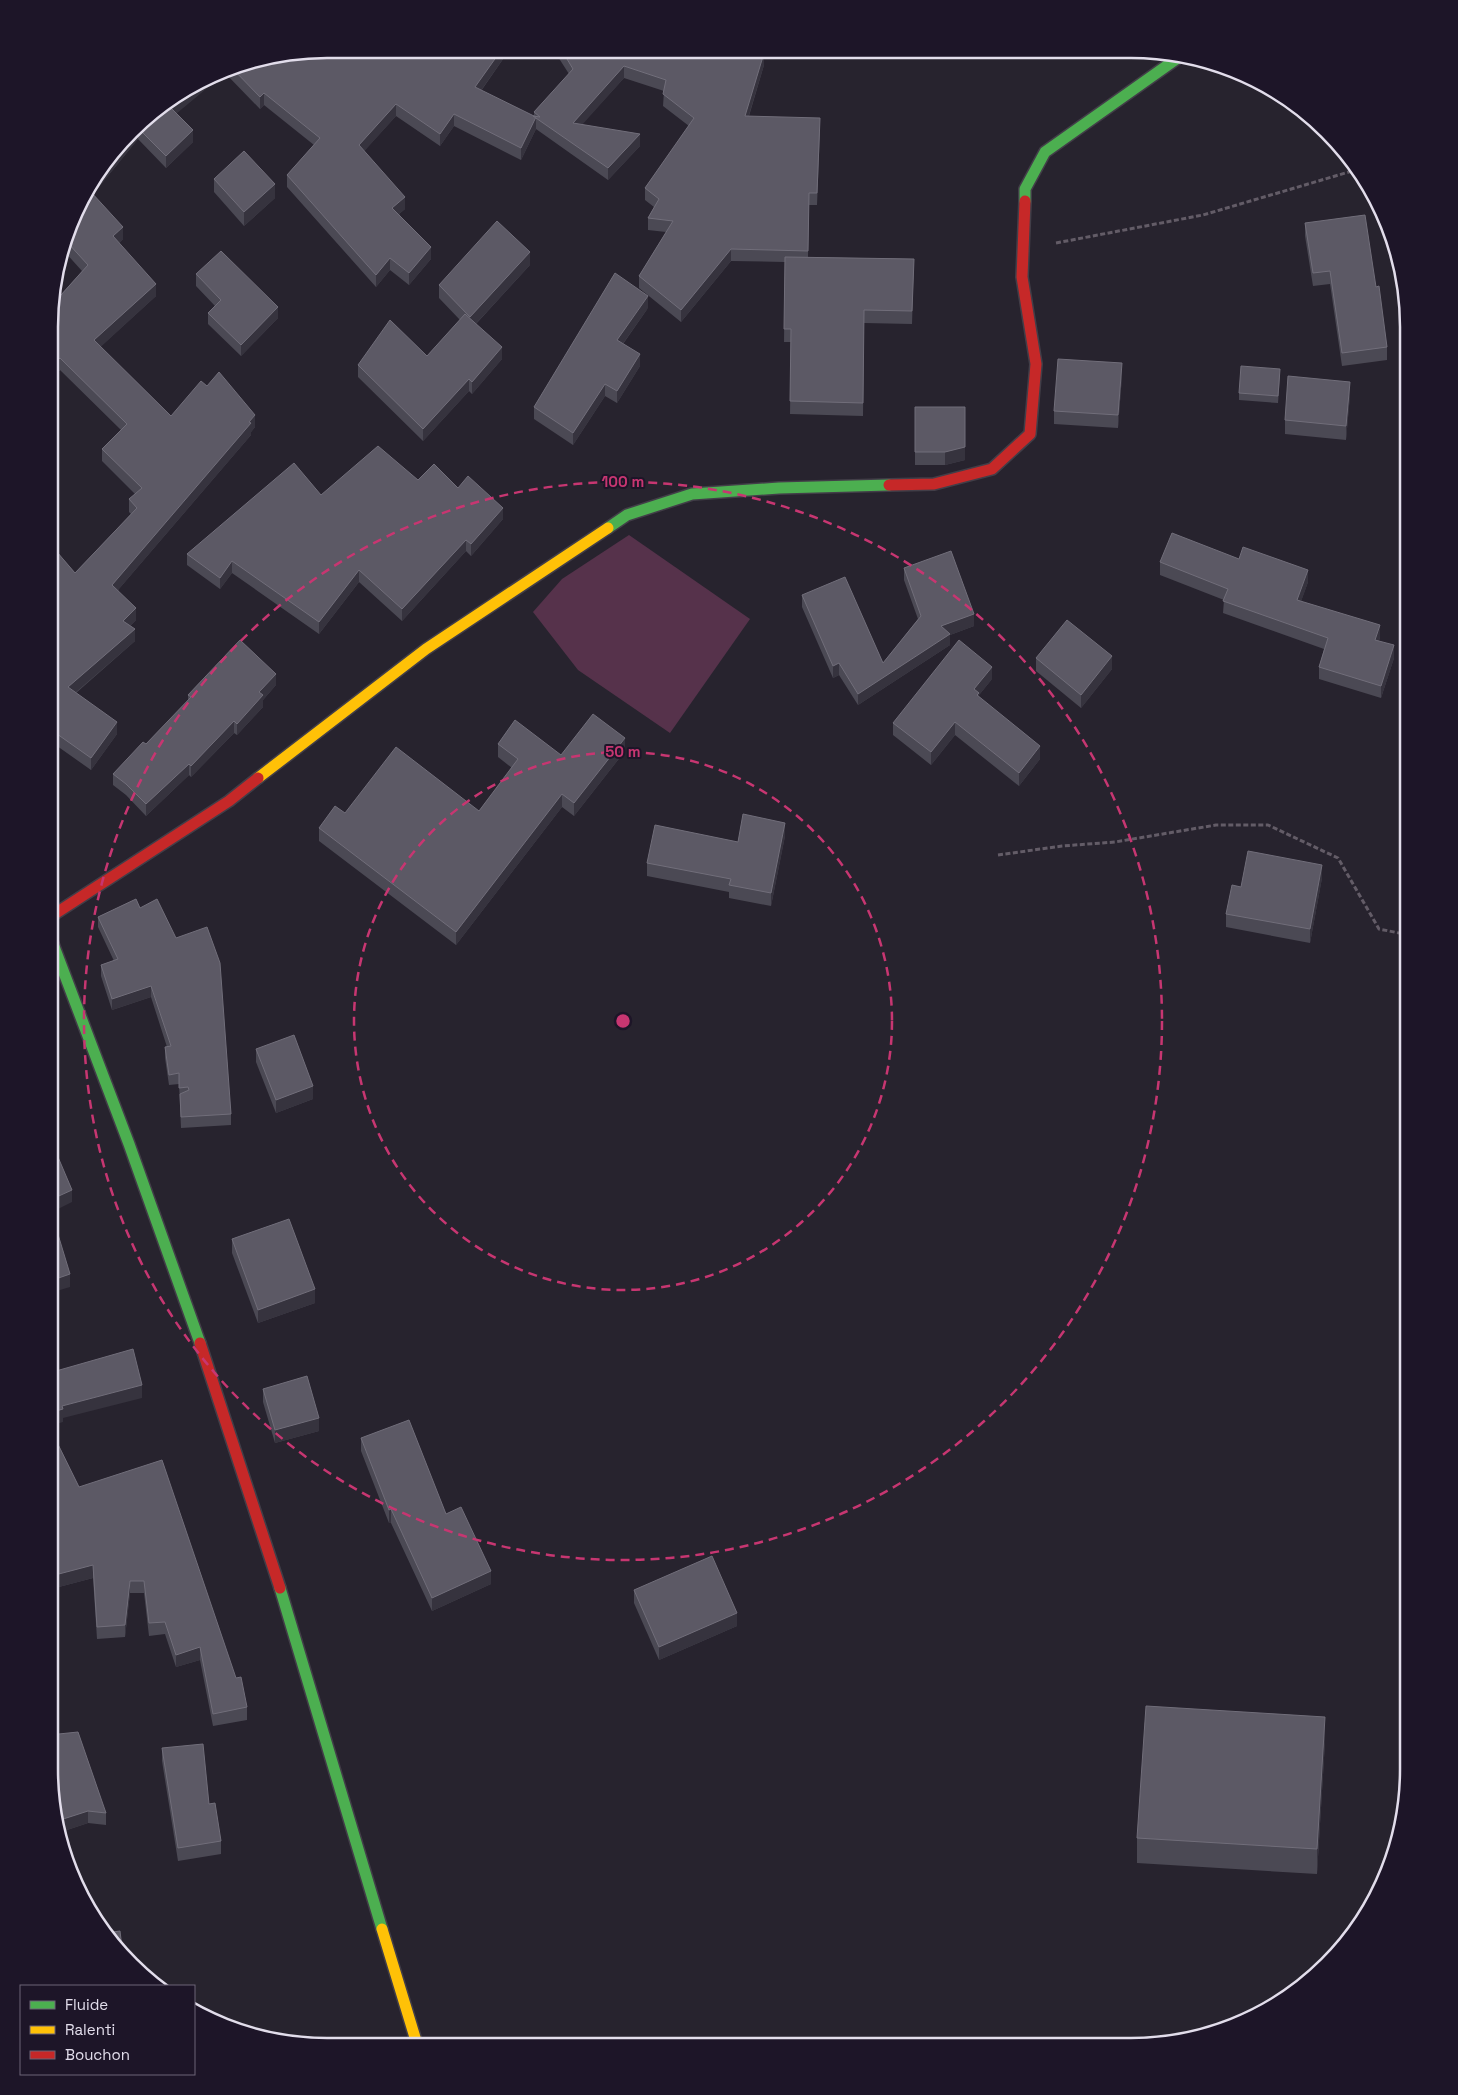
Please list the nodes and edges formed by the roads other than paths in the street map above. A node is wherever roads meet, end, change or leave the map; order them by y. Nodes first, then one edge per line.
1 (1173, 61) edge
2 (57, 912) edge
3 (57, 954) edge
4 (415, 2038) edge

1 - 2 street
3 - 4 street

